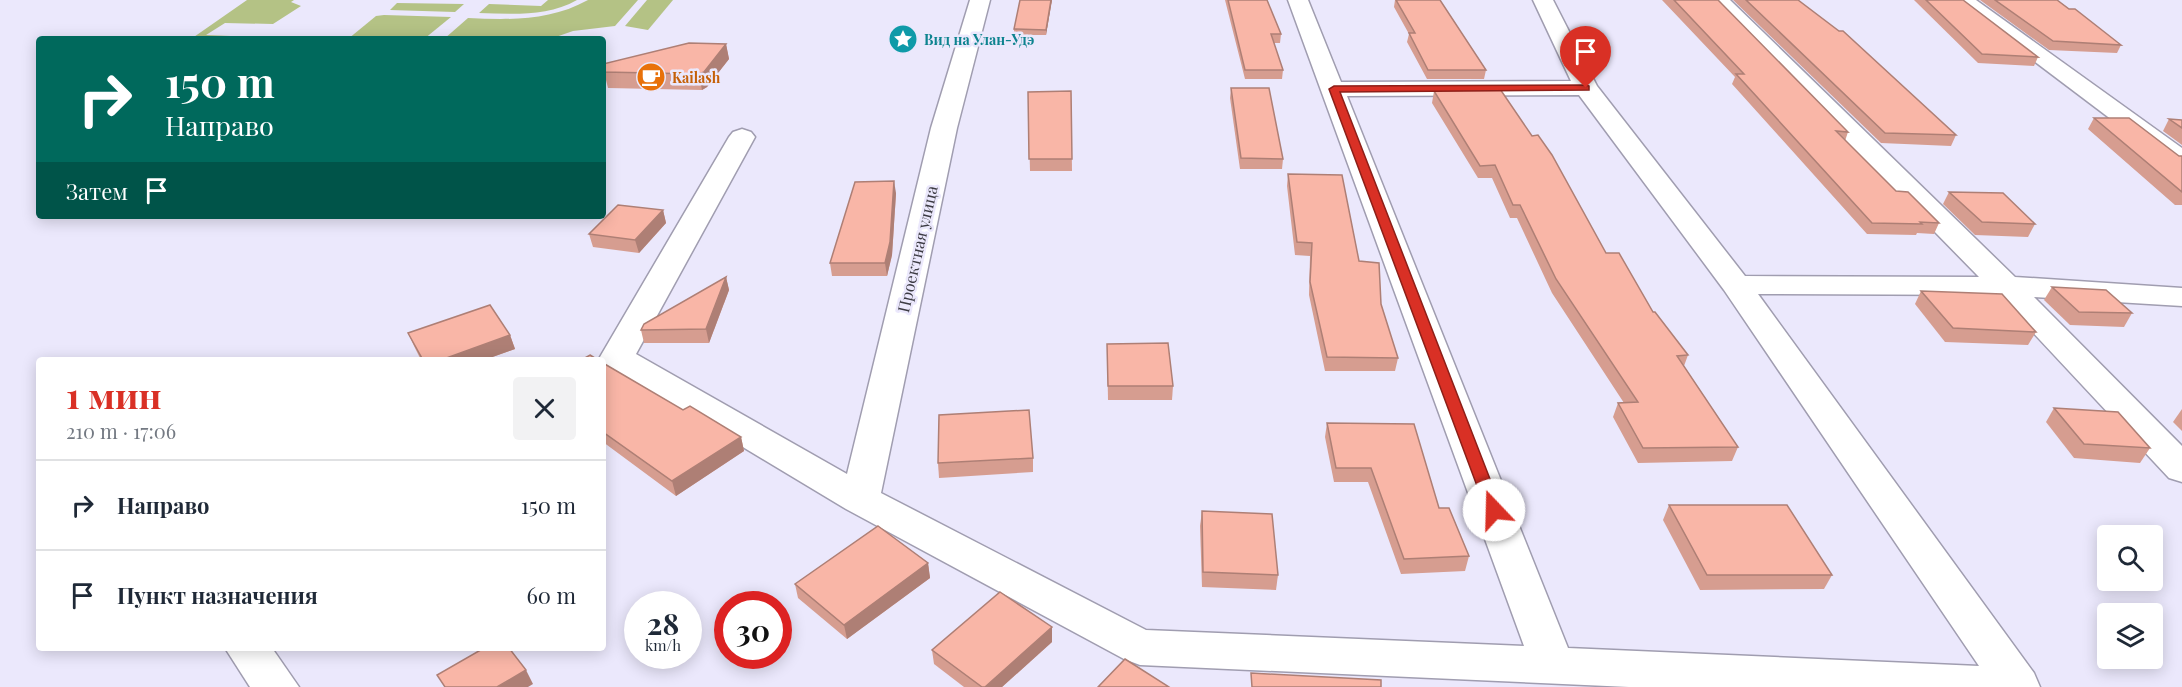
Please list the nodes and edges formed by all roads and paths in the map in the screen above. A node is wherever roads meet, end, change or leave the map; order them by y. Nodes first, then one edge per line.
1 (980, 0) edge
2 (1298, 0) edge
3 (1543, 0) edge
4 (1718, 0) edge
5 (1963, 0) edge
6 (1586, 88) junction
7 (1334, 89) junction
8 (742, 137) dead end
9 (2182, 160) edge
10 (1736, 285) junction
11 (2006, 286) junction
12 (2182, 297) edge
13 (2182, 469) edge
14 (860, 499) junction
15 (249, 651) edge
16 (1553, 665) junction
17 (2018, 686) edge
18 (276, 687) edge

1 - 14 street, Проектная улица
2 - 7 street
3 - 6 street
4 - 11 street
5 - 9 street
6 - 7 street
6 - 10 street
7 - 16 street
8 - 14 street
10 - 11 street
10 - 17 street
11 - 12 street
11 - 13 street
14 - 16 street
15 - 18 street
16 - 17 street

